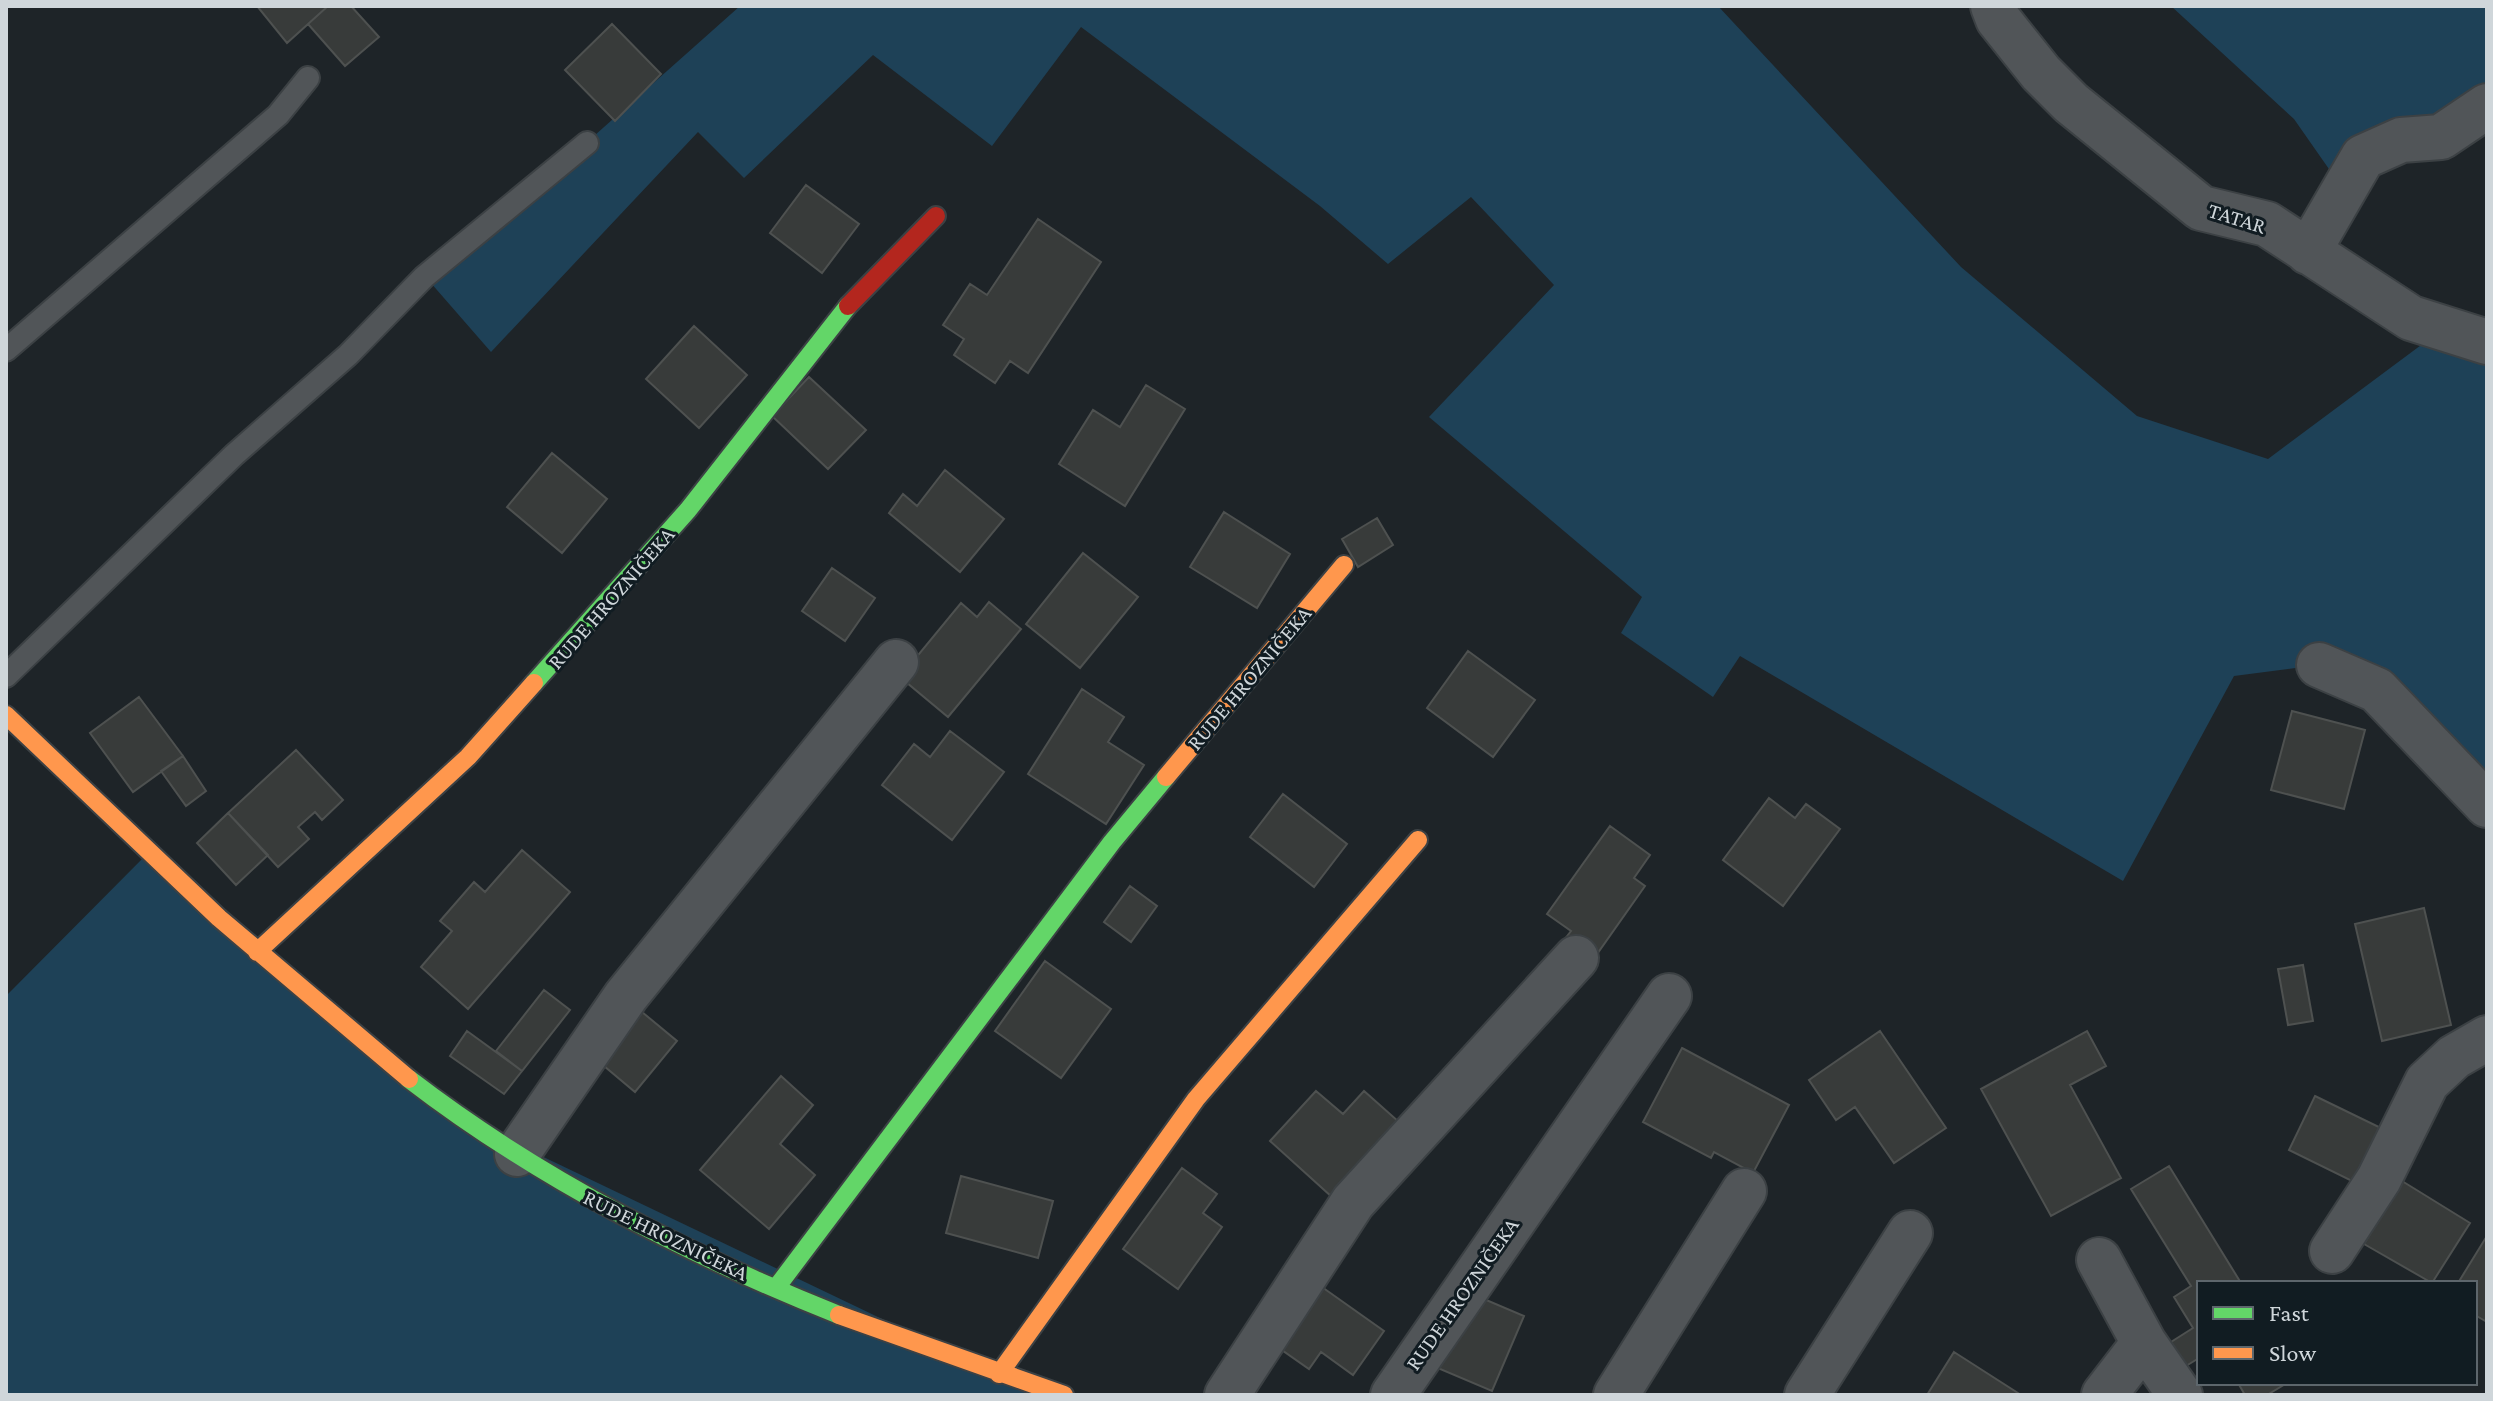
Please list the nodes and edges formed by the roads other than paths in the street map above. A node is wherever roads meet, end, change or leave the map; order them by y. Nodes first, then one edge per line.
1 (1993, 6) edge
2 (308, 78) dead end
3 (2487, 106) edge
4 (587, 143) dead end
5 (936, 216) dead end
6 (2308, 252) junction
7 (2487, 342) edge
8 (6, 350) edge
9 (1344, 565) dead end
10 (896, 662) dead end
11 (2319, 665) dead end
12 (6, 676) edge
13 (6, 715) edge
14 (2487, 805) edge
15 (1418, 840) dead end
16 (257, 952) junction
17 (1576, 958) dead end
18 (1669, 996) dead end
19 (2487, 1038) edge
20 (517, 1154) junction
21 (1744, 1191) dead end
22 (1910, 1233) dead end
23 (2332, 1251) dead end
24 (2099, 1260) dead end
25 (776, 1288) junction
26 (2144, 1343) junction
27 (999, 1374) junction
28 (1064, 1395) edge
29 (1227, 1395) edge
30 (1393, 1395) edge
31 (1616, 1395) edge
32 (1807, 1395) edge
33 (2104, 1395) edge
34 (2180, 1395) edge

1 - 6 street, TATAR
2 - 8 lane
3 - 6 street
4 - 12 lane
5 - 16 street, RUDE HROZNIČEKA
6 - 7 street, TATAR
9 - 25 street, RUDE HROZNIČEKA
10 - 20 street
11 - 14 street
13 - 16 street, RUDE HROZNIČEKA
15 - 27 street
16 - 20 street, RUDE HROZNIČEKA
17 - 29 street
18 - 30 street, RUDE HROZNIČEKA
19 - 23 street
20 - 25 street, RUDE HROZNIČEKA
21 - 31 street
22 - 32 street
24 - 26 street
25 - 27 street, RUDE HROZNIČEKA
26 - 33 street
26 - 34 street
27 - 28 street, RUDE HROZNIČEKA

